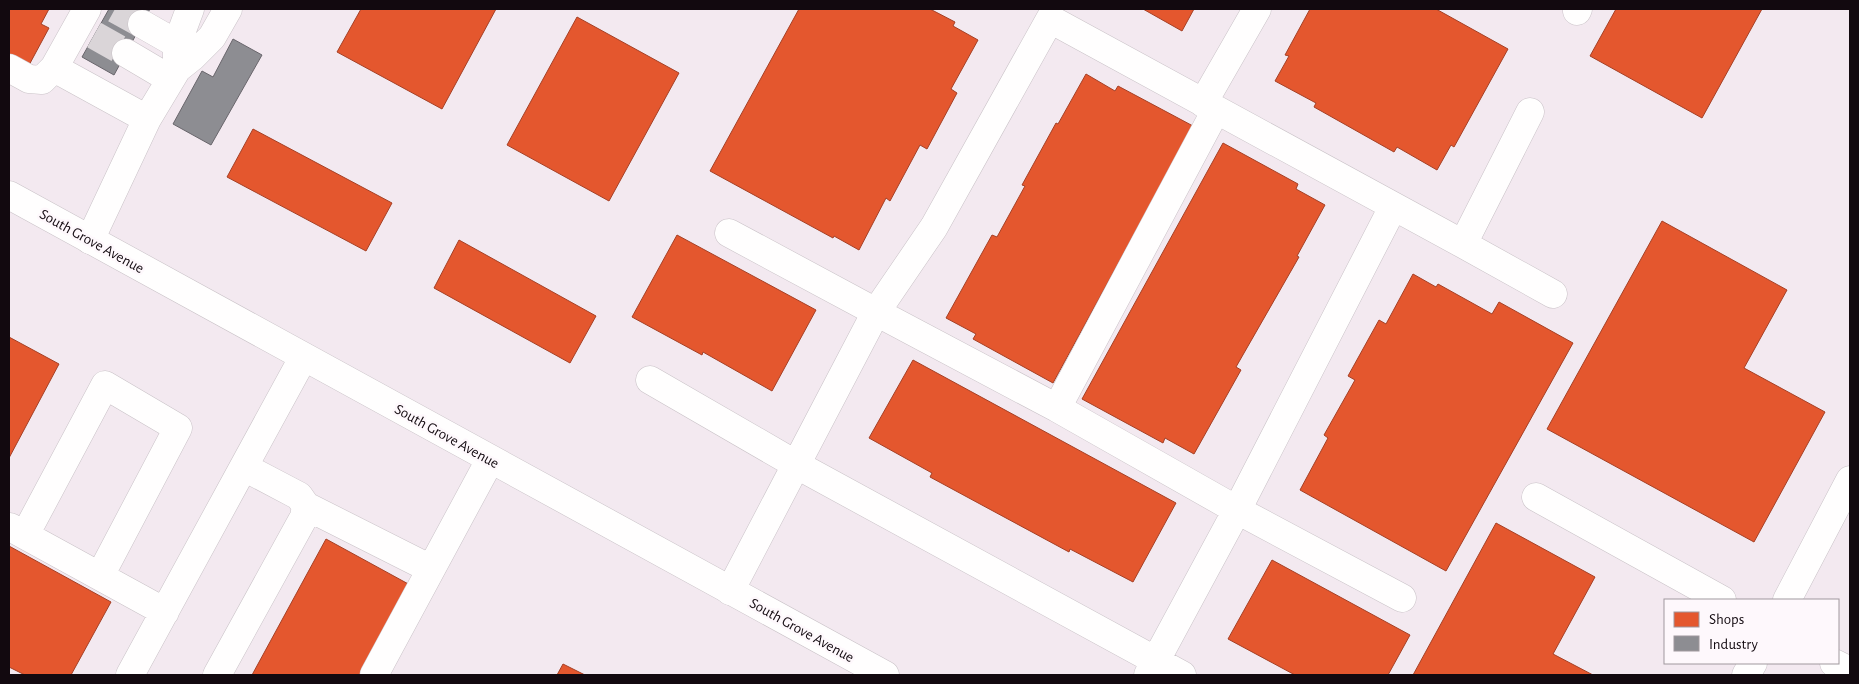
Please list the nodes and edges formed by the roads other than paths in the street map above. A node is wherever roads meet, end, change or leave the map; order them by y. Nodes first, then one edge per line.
1 (190, 9) edge
2 (228, 9) edge
3 (1257, 9) edge
4 (1040, 14) edge
5 (86, 23) edge
6 (142, 24) tunnel mouth
7 (126, 53) tunnel mouth
8 (174, 64) junction
9 (9, 68) edge
10 (54, 68) junction
11 (1210, 107) junction
12 (1530, 112) dead end
13 (147, 119) junction
14 (9, 195) edge
15 (1393, 206) junction
16 (729, 233) dead end
17 (90, 240) junction
18 (1463, 244) junction
19 (1552, 294) dead end
20 (876, 312) junction
21 (303, 358) junction
22 (650, 380) dead end
23 (1057, 408) junction
24 (490, 460) junction
25 (797, 465) junction
26 (244, 467) junction
27 (1850, 480) edge
28 (1536, 497) dead end
29 (306, 506) junction
30 (1237, 510) junction
31 (17, 531) edge
32 (431, 569) junction
33 (100, 576) junction
34 (730, 591) junction
35 (1402, 598) dead end
36 (1720, 599) edge
37 (1788, 599) edge
38 (165, 612) junction
39 (1752, 664) edge
40 (1836, 664) edge
41 (1151, 668) edge
42 (1850, 671) edge
43 (130, 675) edge
44 (217, 675) edge
45 (374, 675) edge
46 (885, 675) edge
47 (1182, 675) edge
48 (1746, 675) edge

1 - 8 main road
2 - 8 main road
3 - 11 main road
4 - 11 main road
4 - 20 main road
5 - 10 main road
6 - 8 main road
7 - 8 main road
8 - 13 main road
9 - 10 main road
10 - 13 main road
11 - 15 main road
11 - 23 main road
12 - 18 main road
13 - 17 main road
14 - 17 main road, South Grove Avenue
15 - 18 main road
15 - 30 main road
16 - 20 main road
17 - 21 main road, South Grove Avenue
18 - 19 main road
20 - 23 main road
20 - 25 main road
21 - 24 main road, South Grove Avenue
21 - 26 main road
22 - 25 main road
23 - 30 main road
24 - 32 main road
24 - 34 main road, South Grove Avenue
25 - 34 main road
25 - 41 main road
26 - 29 main road
26 - 38 main road
27 - 37 main road
28 - 36 main road
29 - 32 main road
29 - 44 main road
30 - 35 main road
30 - 41 main road
31 - 33 main road
31 - 33 main road
32 - 45 main road
33 - 38 main road
34 - 46 main road, South Grove Avenue
38 - 43 main road
39 - 48 main road
40 - 42 main road
41 - 47 main road

